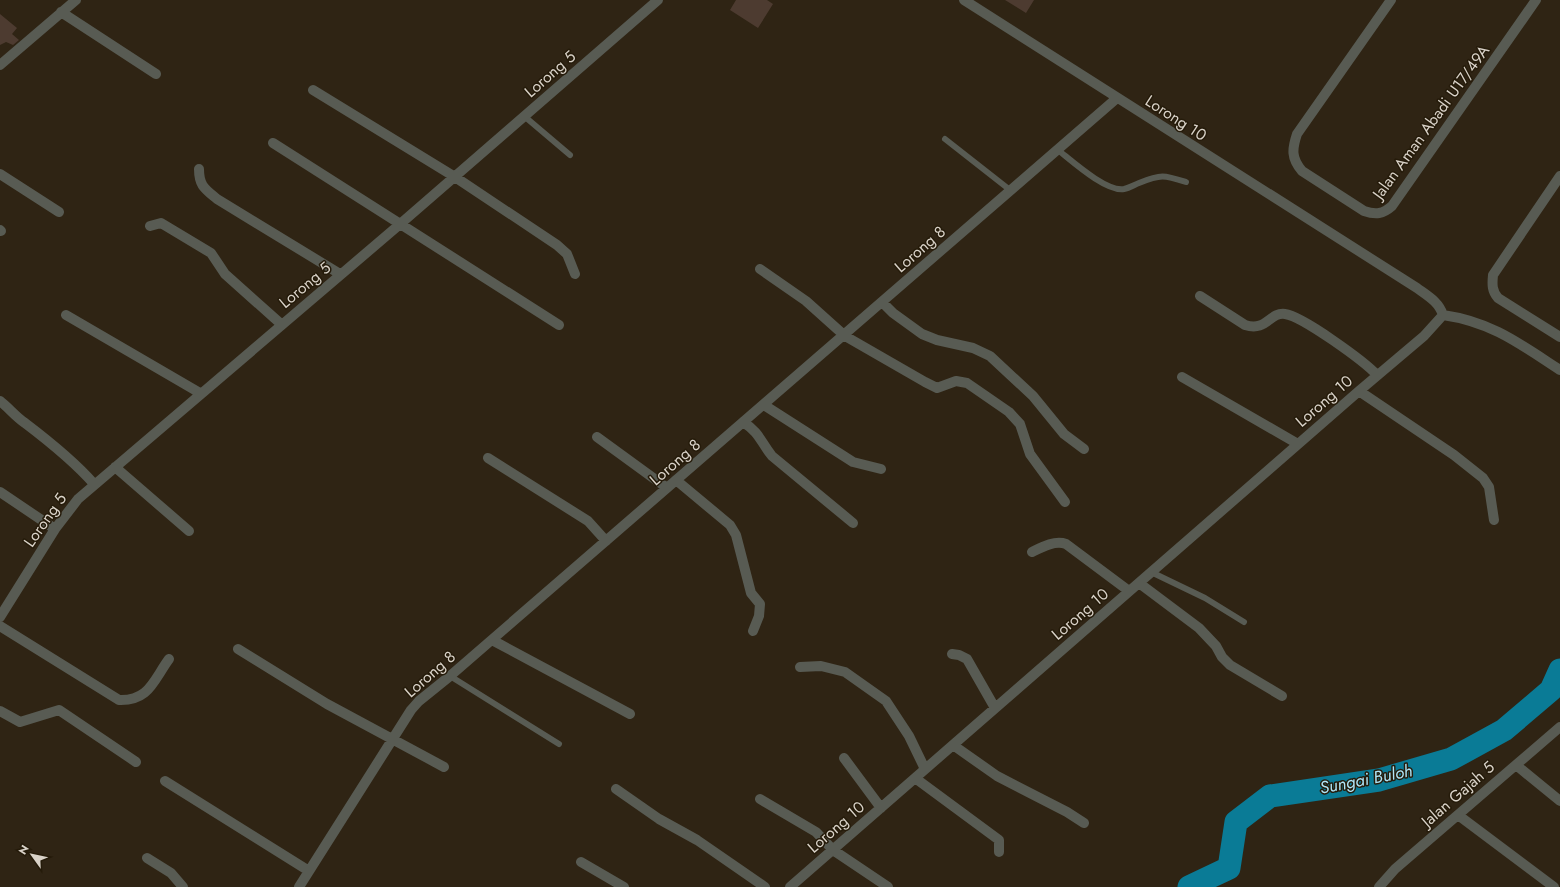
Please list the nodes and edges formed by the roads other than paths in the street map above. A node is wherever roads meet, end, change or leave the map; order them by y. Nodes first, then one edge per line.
1 (76, 0) edge
2 (658, 0) edge
3 (964, 0) edge
4 (1391, 0) edge
5 (1536, 0) edge
6 (61, 12) junction
7 (0, 65) edge
8 (156, 74) dead end
9 (313, 90) dead end
10 (1117, 98) junction
11 (524, 116) junction
12 (945, 139) dead end
13 (273, 143) dead end
14 (1058, 150) junction
15 (570, 156) dead end
16 (199, 169) dead end
17 (0, 174) edge
18 (455, 176) junction
19 (1560, 176) edge
20 (1186, 182) dead end
21 (1010, 190) junction
22 (59, 212) dead end
23 (399, 224) junction
24 (150, 226) dead end
25 (760, 269) dead end
26 (340, 274) junction
27 (575, 274) dead end
28 (1200, 296) dead end
29 (882, 302) junction
30 (66, 315) dead end
31 (1443, 316) junction
32 (281, 324) junction
33 (559, 325) dead end
34 (845, 336) junction
35 (1560, 337) edge
36 (1560, 370) edge
37 (1377, 375) junction
38 (1182, 377) dead end
39 (1359, 390) junction
40 (200, 393) junction
41 (0, 401) edge
42 (764, 405) junction
43 (743, 422) junction
44 (597, 437) dead end
45 (1298, 444) junction
46 (1084, 449) dead end
47 (488, 458) dead end
48 (115, 467) junction
49 (881, 470) dead end
50 (676, 480) junction
51 (94, 484) junction
52 (667, 488) junction
53 (0, 492) edge
54 (1065, 502) dead end
55 (1494, 520) dead end
56 (853, 523) dead end
57 (55, 529) junction
58 (189, 530) dead end
59 (606, 541) junction
60 (1032, 552) dead end
61 (1151, 572) junction
62 (1139, 582) junction
63 (1129, 591) junction
64 (0, 617) edge
65 (1244, 622) dead end
66 (0, 626) edge
67 (753, 631) dead end
68 (492, 640) junction
69 (238, 648) dead end
70 (952, 654) dead end
71 (169, 659) dead end
72 (800, 667) dead end
73 (450, 676) junction
74 (1282, 696) dead end
75 (995, 708) junction
76 (0, 711) edge
77 (630, 714) dead end
78 (1560, 727) edge
79 (393, 739) junction
80 (559, 744) dead end
81 (953, 745) junction
82 (844, 758) dead end
83 (136, 762) dead end
84 (1516, 765) junction
85 (444, 767) dead end
86 (926, 769) junction
87 (915, 778) junction
88 (165, 781) dead end
89 (616, 788) dead end
90 (760, 799) dead end
91 (1560, 801) edge
92 (881, 808) junction
93 (1458, 815) junction
94 (1084, 824) dead end
95 (833, 850) junction
96 (999, 852) dead end
97 (147, 858) dead end
98 (581, 862) dead end
99 (309, 871) junction
100 (183, 887) edge
101 (299, 887) edge
102 (624, 887) edge
103 (765, 887) edge
104 (790, 887) edge
105 (888, 887) edge
106 (1379, 887) edge
107 (1554, 887) edge

1 - 6 street
2 - 11 street, Lorong 5
3 - 10 street, Lorong 10
4 - 5 street, Jalan Aman Abadi U17/49A
6 - 7 street
6 - 8 street
9 - 18 street
10 - 14 street, Lorong 8
10 - 31 street, Lorong 10
11 - 15 lane
11 - 18 street, Lorong 5
12 - 21 lane
13 - 23 street
14 - 20 lane
14 - 21 street, Lorong 8
16 - 26 street
17 - 22 street
18 - 23 street, Lorong 5
18 - 27 street
19 - 35 street
21 - 29 street, Lorong 8
23 - 26 street, Lorong 5
23 - 33 street
24 - 32 street
25 - 34 street
26 - 32 street, Lorong 5
28 - 37 street
29 - 34 street, Lorong 8
29 - 46 street
30 - 40 street
31 - 36 street
31 - 37 street, Lorong 10
32 - 40 street, Lorong 5
34 - 42 street, Lorong 8
34 - 54 street
37 - 39 street, Lorong 10
38 - 45 street
39 - 45 street, Lorong 10
39 - 55 street
40 - 48 street, Lorong 5
41 - 51 street
42 - 43 street, Lorong 8
42 - 49 street
43 - 50 street, Lorong 8
43 - 56 street
44 - 52 street
45 - 61 street, Lorong 10
47 - 59 street
48 - 51 street, Lorong 5
48 - 58 street
50 - 52 street, Lorong 8
50 - 67 street
51 - 57 street, Lorong 5
52 - 59 street, Lorong 8
53 - 57 street
57 - 64 street, Lorong 5
59 - 68 street, Lorong 8
60 - 63 street
61 - 62 street, Lorong 10
61 - 65 lane
62 - 63 street, Lorong 10
62 - 74 street
63 - 75 street, Lorong 10
66 - 71 street
68 - 73 street, Lorong 8
68 - 77 street
69 - 79 street
70 - 75 street
72 - 86 street
73 - 79 street, Lorong 8
73 - 80 lane
75 - 81 street, Lorong 10
76 - 83 street
78 - 84 street, Jalan Gajah 5
79 - 85 street
79 - 99 street, Lorong 8
81 - 86 street, Lorong 10
81 - 94 street
82 - 92 street
84 - 91 street
84 - 93 street, Jalan Gajah 5
86 - 87 street, Lorong 10
87 - 92 street, Lorong 10
87 - 96 street
88 - 99 street
89 - 103 street
90 - 95 street
92 - 95 street, Lorong 10
93 - 106 street, Jalan Gajah 5
93 - 107 street
95 - 104 street, Lorong 10
95 - 105 street
97 - 100 street
98 - 102 street
99 - 101 street, Lorong 8

